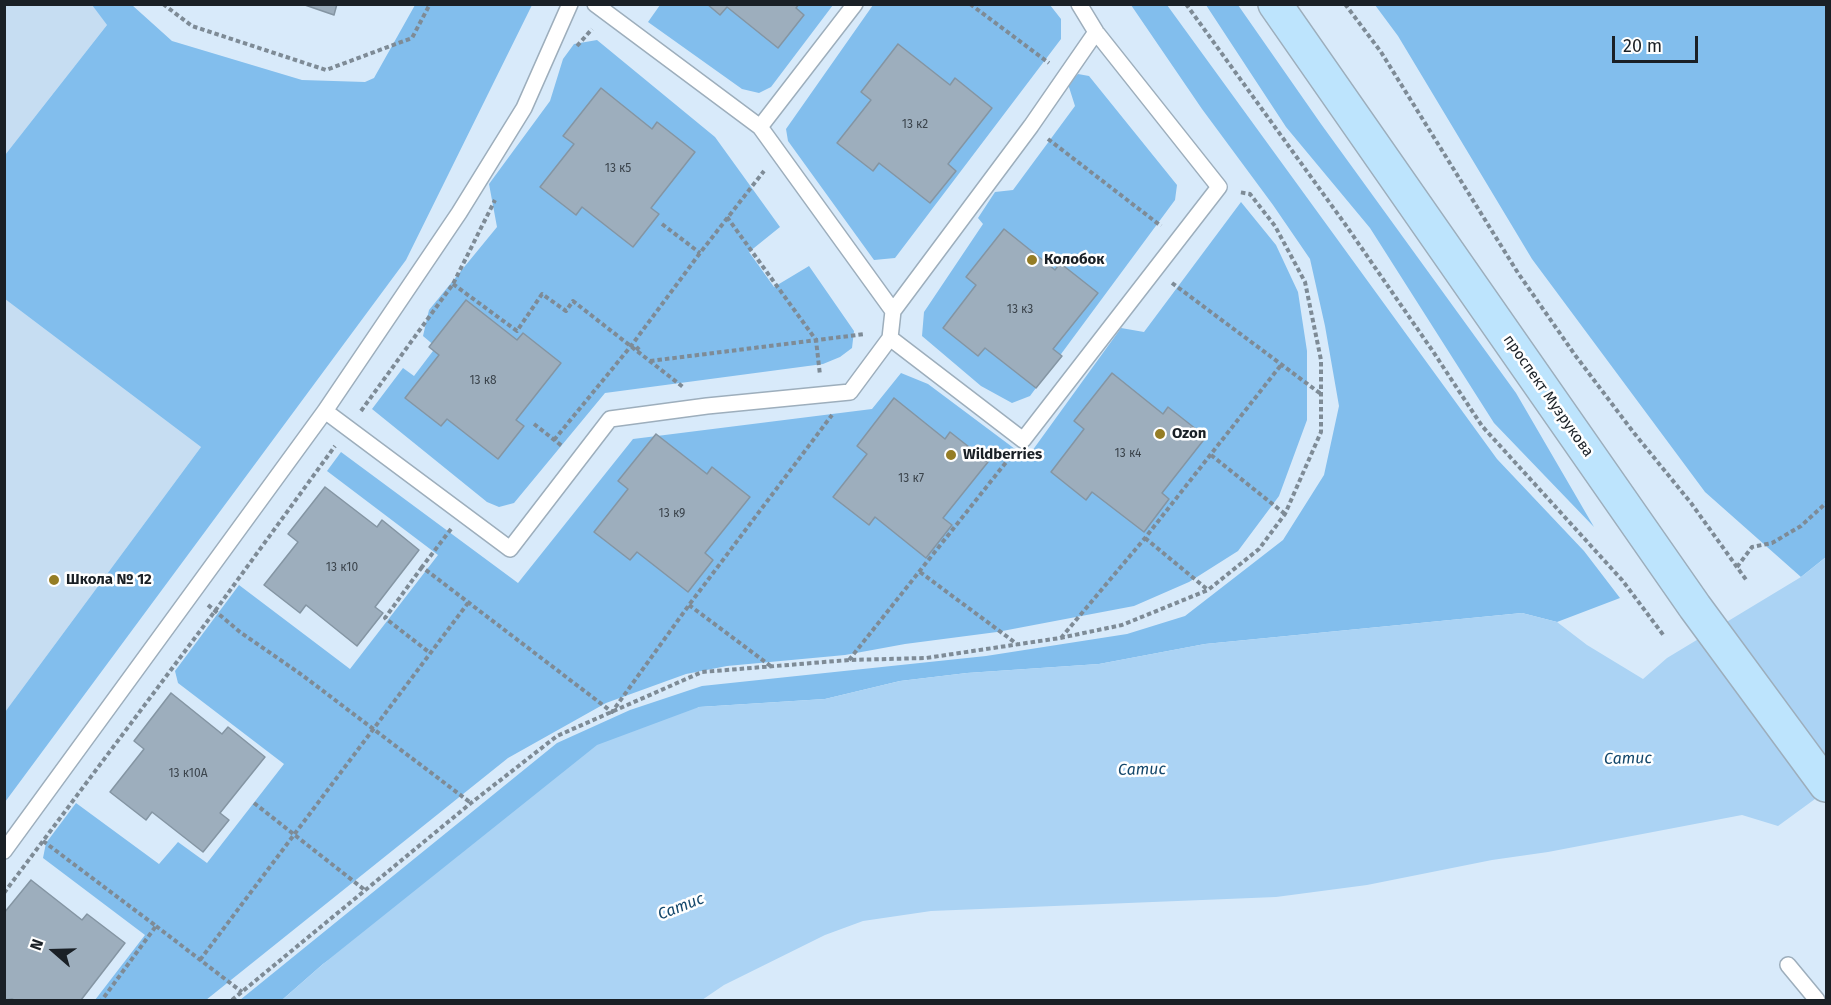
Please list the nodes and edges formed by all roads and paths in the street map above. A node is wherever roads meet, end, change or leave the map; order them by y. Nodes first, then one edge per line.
1 (163, 4) edge
2 (430, 4) edge
3 (570, 4) edge
4 (595, 4) edge
5 (855, 4) edge
6 (970, 4) edge
7 (1079, 4) edge
8 (1186, 4) edge
9 (1275, 4) edge
10 (1345, 4) edge
11 (1096, 33) junction
12 (1067, 77) junction
13 (1031, 126) junction
14 (760, 128) junction
15 (778, 153) junction
16 (1219, 187) junction
17 (727, 217) junction
18 (662, 224) dead end
19 (1179, 239) junction
20 (700, 253) junction
21 (1155, 270) junction
22 (453, 284) dead end
23 (893, 311) junction
24 (890, 335) junction
25 (816, 340) junction
26 (631, 346) junction
27 (640, 346) dead end
28 (636, 350) junction
29 (649, 361) junction
30 (1281, 365) junction
31 (850, 392) junction
32 (823, 394) junction
33 (1321, 394) junction
34 (707, 406) junction
35 (325, 411) junction
36 (534, 424) dead end
37 (554, 440) junction
38 (1023, 440) junction
39 (1211, 455) junction
40 (579, 460) junction
41 (1827, 503) edge
42 (462, 514) junction
43 (1285, 514) junction
44 (1145, 538) junction
45 (422, 567) junction
46 (1737, 568) junction
47 (920, 572) junction
48 (1747, 581) dead end
49 (1208, 590) junction
50 (194, 594) junction
51 (468, 603) junction
52 (689, 605) junction
53 (1664, 636) dead end
54 (1060, 638) junction
55 (1018, 645) junction
56 (430, 653) junction
57 (849, 660) junction
58 (773, 668) junction
59 (612, 712) junction
60 (373, 729) junction
61 (1827, 784) edge
62 (254, 803) dead end
63 (471, 803) junction
64 (23, 827) junction
65 (294, 834) junction
66 (4, 851) edge
67 (366, 891) junction
68 (156, 926) junction
69 (200, 960) junction
70 (1788, 965) dead end
71 (242, 992) junction
72 (102, 1000) edge
73 (232, 1000) edge
74 (1817, 1000) edge

1 - 2 path
3 - 35 lane
4 - 14 lane
5 - 14 lane
6 - 12 path
7 - 11 lane
8 - 53 path
9 - 61 main road, проспект Музрукова
10 - 46 path
11 - 12 lane
11 - 16 lane
12 - 13 lane
13 - 19 path
13 - 23 lane
14 - 15 lane
15 - 17 path
15 - 23 lane
16 - 19 lane
16 - 33 path
17 - 20 path
17 - 25 path
18 - 20 path
19 - 21 lane
20 - 26 path
21 - 30 path
21 - 38 lane
22 - 26 path
23 - 24 lane
24 - 25 path
24 - 31 lane
24 - 38 lane
25 - 29 path
25 - 32 path
26 - 28 path
26 - 37 path
27 - 28 path
28 - 29 path
29 - 34 path
30 - 33 path
30 - 39 path
31 - 32 lane
31 - 52 path
32 - 34 lane
33 - 43 path
34 - 40 lane
35 - 42 lane
35 - 50 lane
36 - 37 path
37 - 40 path
38 - 47 path
39 - 43 path
39 - 44 path
40 - 42 lane
41 - 46 path
42 - 45 path
43 - 49 path
44 - 49 path
44 - 54 path
45 - 51 path
45 - 56 path
46 - 48 path
47 - 55 path
47 - 57 path
49 - 54 path
50 - 60 path
50 - 64 lane
51 - 56 path
51 - 59 path
52 - 58 path
52 - 59 path
54 - 55 path
55 - 57 path
56 - 60 path
57 - 58 path
58 - 59 path
59 - 63 path
60 - 63 path
60 - 65 path
62 - 65 path
63 - 67 path
64 - 66 lane
64 - 68 path
65 - 67 path
65 - 69 path
67 - 71 path
68 - 69 path
68 - 72 path
69 - 71 path
70 - 74 lane
71 - 73 path

